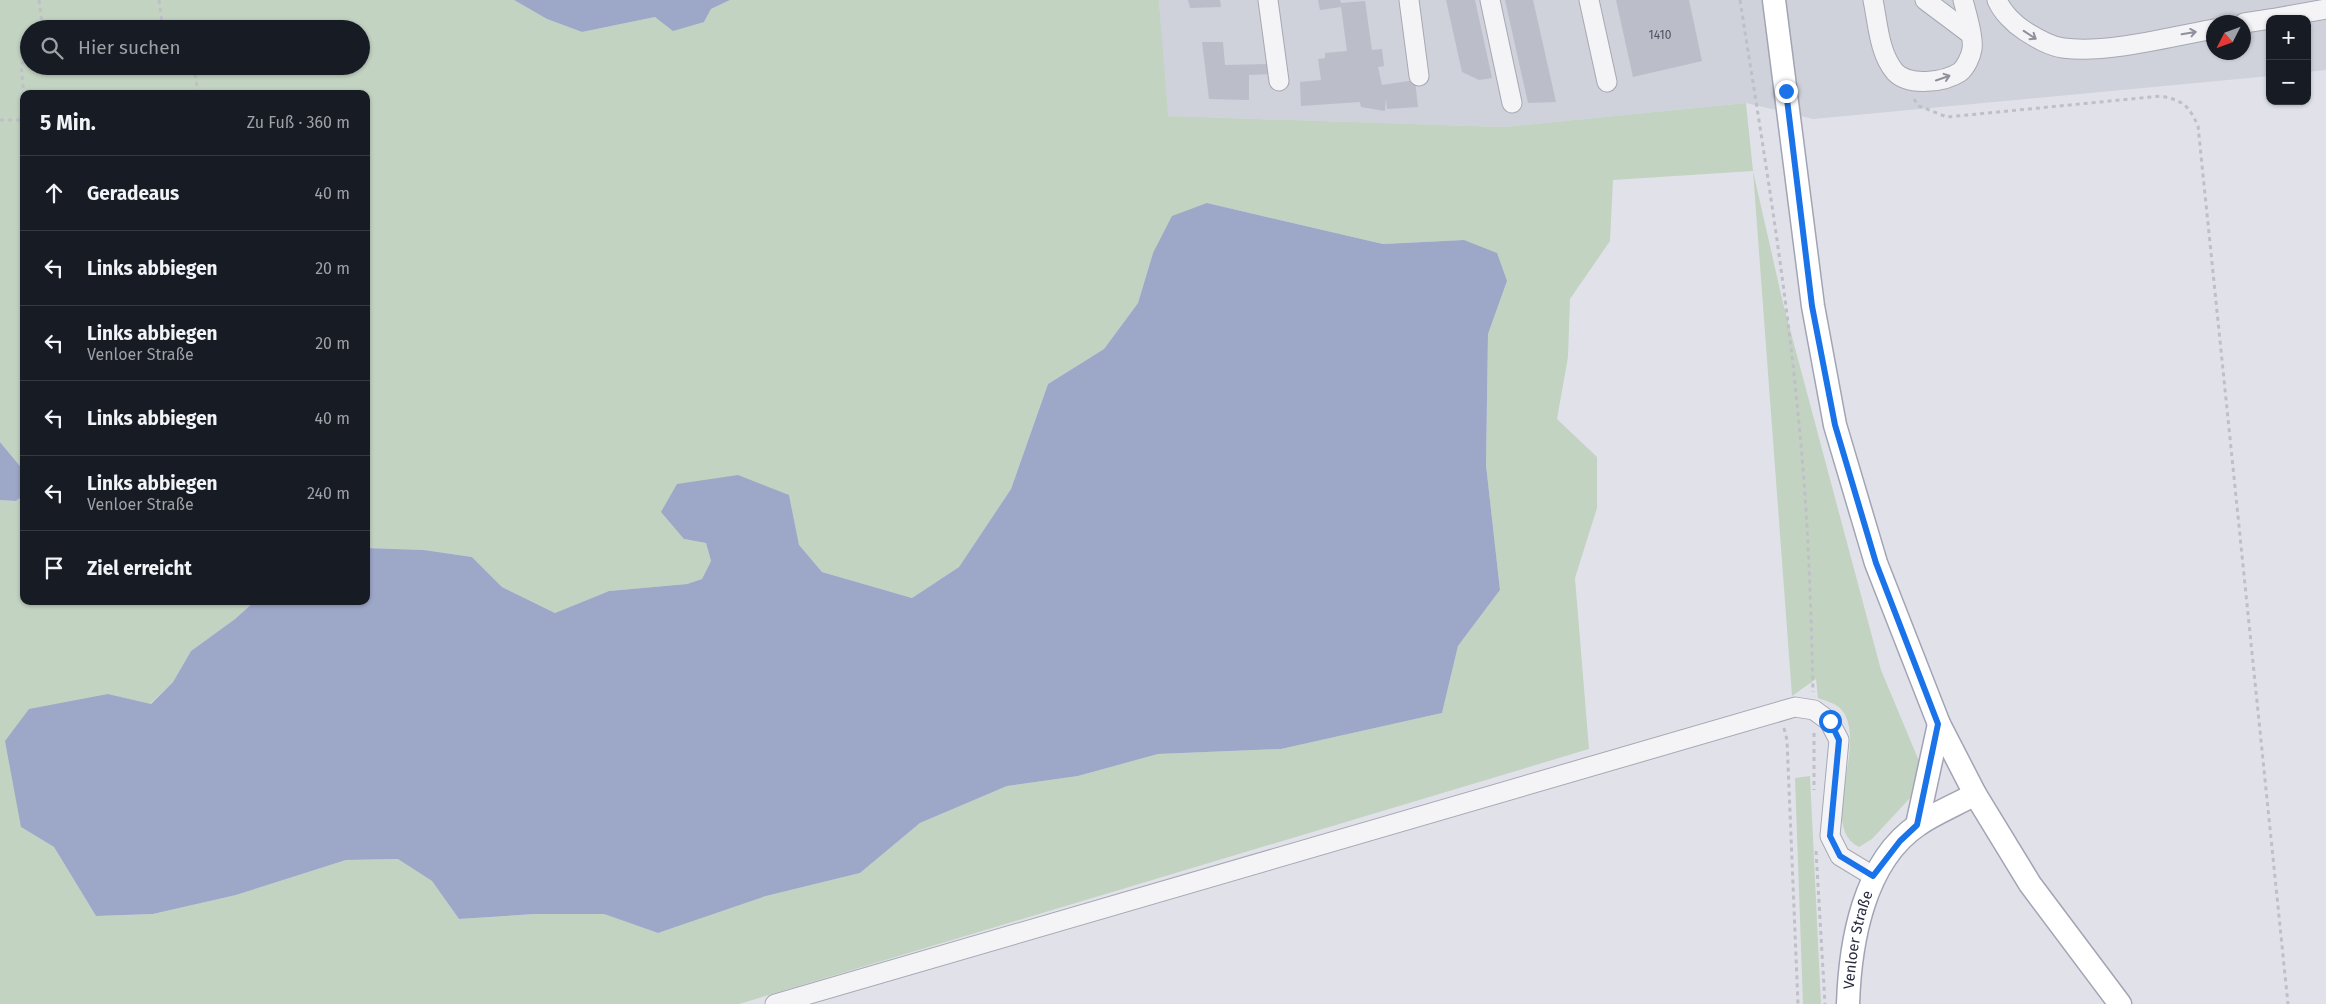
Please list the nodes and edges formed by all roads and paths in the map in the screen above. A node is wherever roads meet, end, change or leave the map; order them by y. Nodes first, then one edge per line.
1 (39, 0) edge
2 (159, 0) edge
3 (1268, 0) edge
4 (1409, 0) edge
5 (1490, 0) edge
6 (1589, 0) edge
7 (1740, 0) edge
8 (1774, 0) edge
9 (1873, 0) edge
10 (1925, 0) edge
11 (1963, 0) edge
12 (1997, 0) edge
13 (2326, 9) edge
14 (2292, 15) edge
15 (42, 20) edge
16 (162, 20) edge
17 (2266, 20) edge
18 (2251, 23) edge
19 (2206, 30) edge
20 (1969, 33) junction
21 (1897, 74) junction
22 (22, 75) edge
23 (195, 75) edge
24 (1419, 76) dead end
25 (1279, 81) dead end
26 (1607, 82) dead end
27 (23, 90) edge
28 (197, 90) edge
29 (1512, 103) dead end
30 (0, 120) edge
31 (20, 120) edge
32 (1781, 710) junction
33 (1814, 710) junction
34 (1938, 724) junction
35 (1975, 794) junction
36 (1814, 800) dead end
37 (1917, 825) junction
38 (1816, 849) dead end
39 (1873, 876) junction
40 (775, 1004) edge
41 (1798, 1004) edge
42 (1825, 1004) edge
43 (1848, 1004) edge
44 (2120, 1004) edge
45 (2288, 1004) edge

1 - 15 path
2 - 16 path
3 - 25 lane
4 - 24 lane
5 - 29 lane
6 - 26 lane
7 - 33 path
8 - 34 main road
9 - 21 lane
10 - 20 lane
11 - 20 lane
12 -> 19 lane
13 - 14 lane
17 - 18 lane
21 -> 20 lane
21 - 45 path
22 - 27 path
23 - 28 path
30 - 31 path
32 - 33 lane
32 - 40 lane
32 - 41 path
33 - 36 path
33 - 39 lane
34 - 35 main road
34 - 37 main road
35 - 37 main road, Venloer Straße
35 - 44 main road
37 - 39 main road, Venloer Straße
38 - 42 path
39 - 43 main road, Venloer Straße

